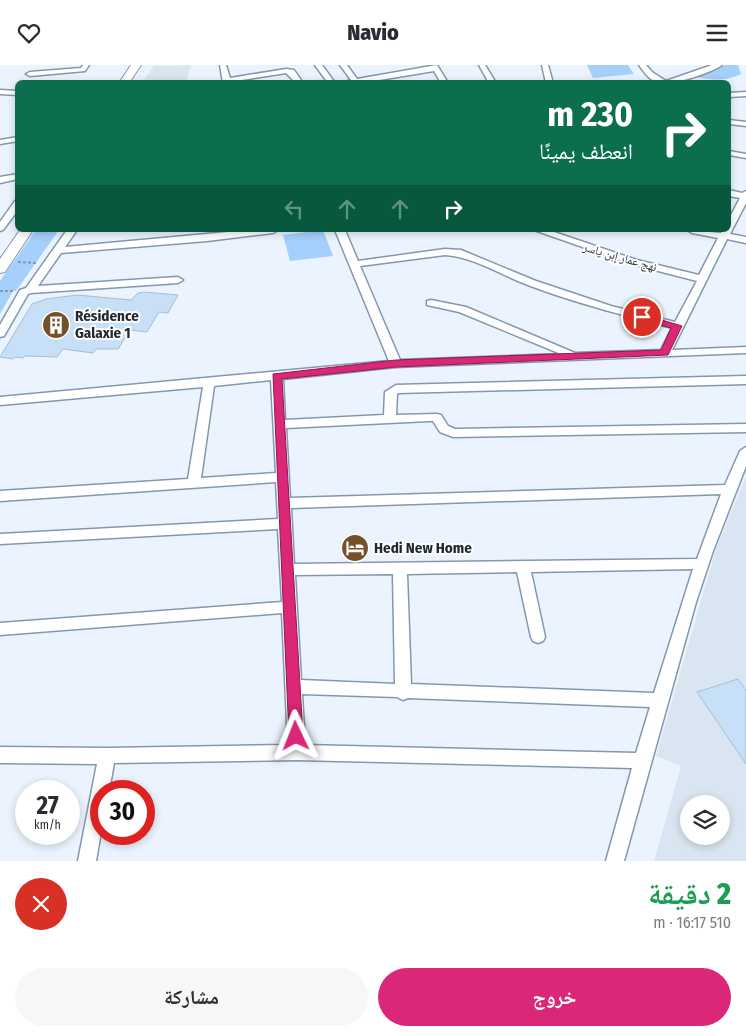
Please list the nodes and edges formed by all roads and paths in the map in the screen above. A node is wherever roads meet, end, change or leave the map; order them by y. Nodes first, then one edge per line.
1 (136, 65) edge
2 (145, 65) edge
3 (223, 65) edge
4 (318, 65) edge
5 (343, 65) edge
6 (389, 65) edge
7 (482, 65) edge
8 (545, 65) edge
9 (642, 65) edge
10 (719, 65) edge
11 (435, 67) edge
12 (708, 67) edge
13 (84, 68) edge
14 (30, 74) dead end
15 (397, 74) junction
16 (76, 80) dead end
17 (126, 80) edge
18 (136, 80) edge
19 (227, 80) edge
20 (238, 80) edge
21 (298, 80) edge
22 (330, 80) edge
23 (353, 80) edge
24 (374, 80) edge
25 (443, 80) edge
26 (491, 80) edge
27 (549, 80) edge
28 (660, 80) edge
29 (674, 80) edge
30 (0, 92) edge
31 (15, 93) edge
32 (746, 94) edge
33 (731, 95) edge
34 (731, 122) edge
35 (746, 124) edge
36 (15, 140) edge
37 (0, 142) edge
38 (731, 153) edge
39 (746, 156) edge
40 (15, 178) edge
41 (0, 181) edge
42 (15, 181) edge
43 (731, 193) edge
44 (745, 195) edge
45 (15, 207) edge
46 (731, 222) edge
47 (0, 228) edge
48 (15, 232) edge
49 (25, 232) edge
50 (71, 232) edge
51 (249, 232) edge
52 (341, 232) edge
53 (545, 232) edge
54 (726, 232) edge
55 (728, 232) edge
56 (746, 240) edge
57 (58, 250) junction
58 (2, 260) edge
59 (49, 264) junction
60 (355, 264) junction
61 (702, 279) junction
62 (178, 280) dead end
63 (30, 290) junction
64 (431, 303) dead end
65 (677, 326) junction
66 (0, 334) edge
67 (746, 350) edge
68 (665, 353) junction
69 (574, 357) junction
70 (396, 363) junction
71 (277, 377) junction
72 (746, 380) edge
73 (209, 383) junction
74 (0, 401) edge
75 (390, 418) junction
76 (281, 424) junction
77 (746, 428) edge
78 (746, 451) edge
79 (281, 477) junction
80 (194, 484) junction
81 (729, 489) junction
82 (0, 496) edge
83 (284, 503) junction
84 (284, 524) junction
85 (0, 539) edge
86 (700, 564) junction
87 (523, 566) junction
88 (400, 569) junction
89 (288, 570) junction
90 (290, 607) junction
91 (0, 629) edge
92 (538, 637) dead end
93 (294, 687) junction
94 (404, 693) junction
95 (659, 700) junction
96 (297, 752) junction
97 (0, 755) edge
98 (107, 756) junction
99 (643, 761) junction
100 (87, 861) edge
101 (615, 861) edge

1 - 17 street
2 - 18 street
3 - 19 street
4 - 22 street
5 - 23 street
6 - 15 street
7 - 26 street
8 - 27 street
9 - 28 street
10 - 12 street
11 - 15 street
11 - 25 street
12 - 29 street
13 - 14 street
13 - 16 street
15 - 24 street
20 - 21 street
30 - 31 street
32 - 33 street
34 - 35 street
36 - 37 street
38 - 39 street
40 - 41 street
41 - 42 street
43 - 44 street
44 - 46 street
45 - 47 street
48 - 58 street
49 - 58 street
50 - 57 street
51 - 57 street
52 - 60 street
53 - 61 street, نهج عمار إبن ياسر
54 - 61 street
55 - 56 street
57 - 59 street
58 - 59 path
59 - 63 street
60 - 65 street
60 - 70 street
61 - 65 street
62 - 63 street
63 - 66 street
64 - 69 street
65 - 68 street
67 - 68 street
68 - 69 street
69 - 70 street
70 - 71 street
71 - 73 street
71 - 76 street
72 - 75 street
73 - 74 street
73 - 80 street
75 - 76 street
75 - 77 street
76 - 79 street
78 - 81 street
79 - 80 street
79 - 83 street
80 - 82 street
81 - 83 street
81 - 86 street
83 - 84 street
84 - 85 street
84 - 89 street
86 - 87 street
86 - 95 street
87 - 88 street
87 - 92 street
88 - 89 street
88 - 94 street
89 - 90 street
90 - 91 street
90 - 93 street
93 - 94 street
93 - 96 street
94 - 95 street
95 - 99 street
96 - 98 street
96 - 99 street
97 - 98 street
98 - 100 street
99 - 101 street

